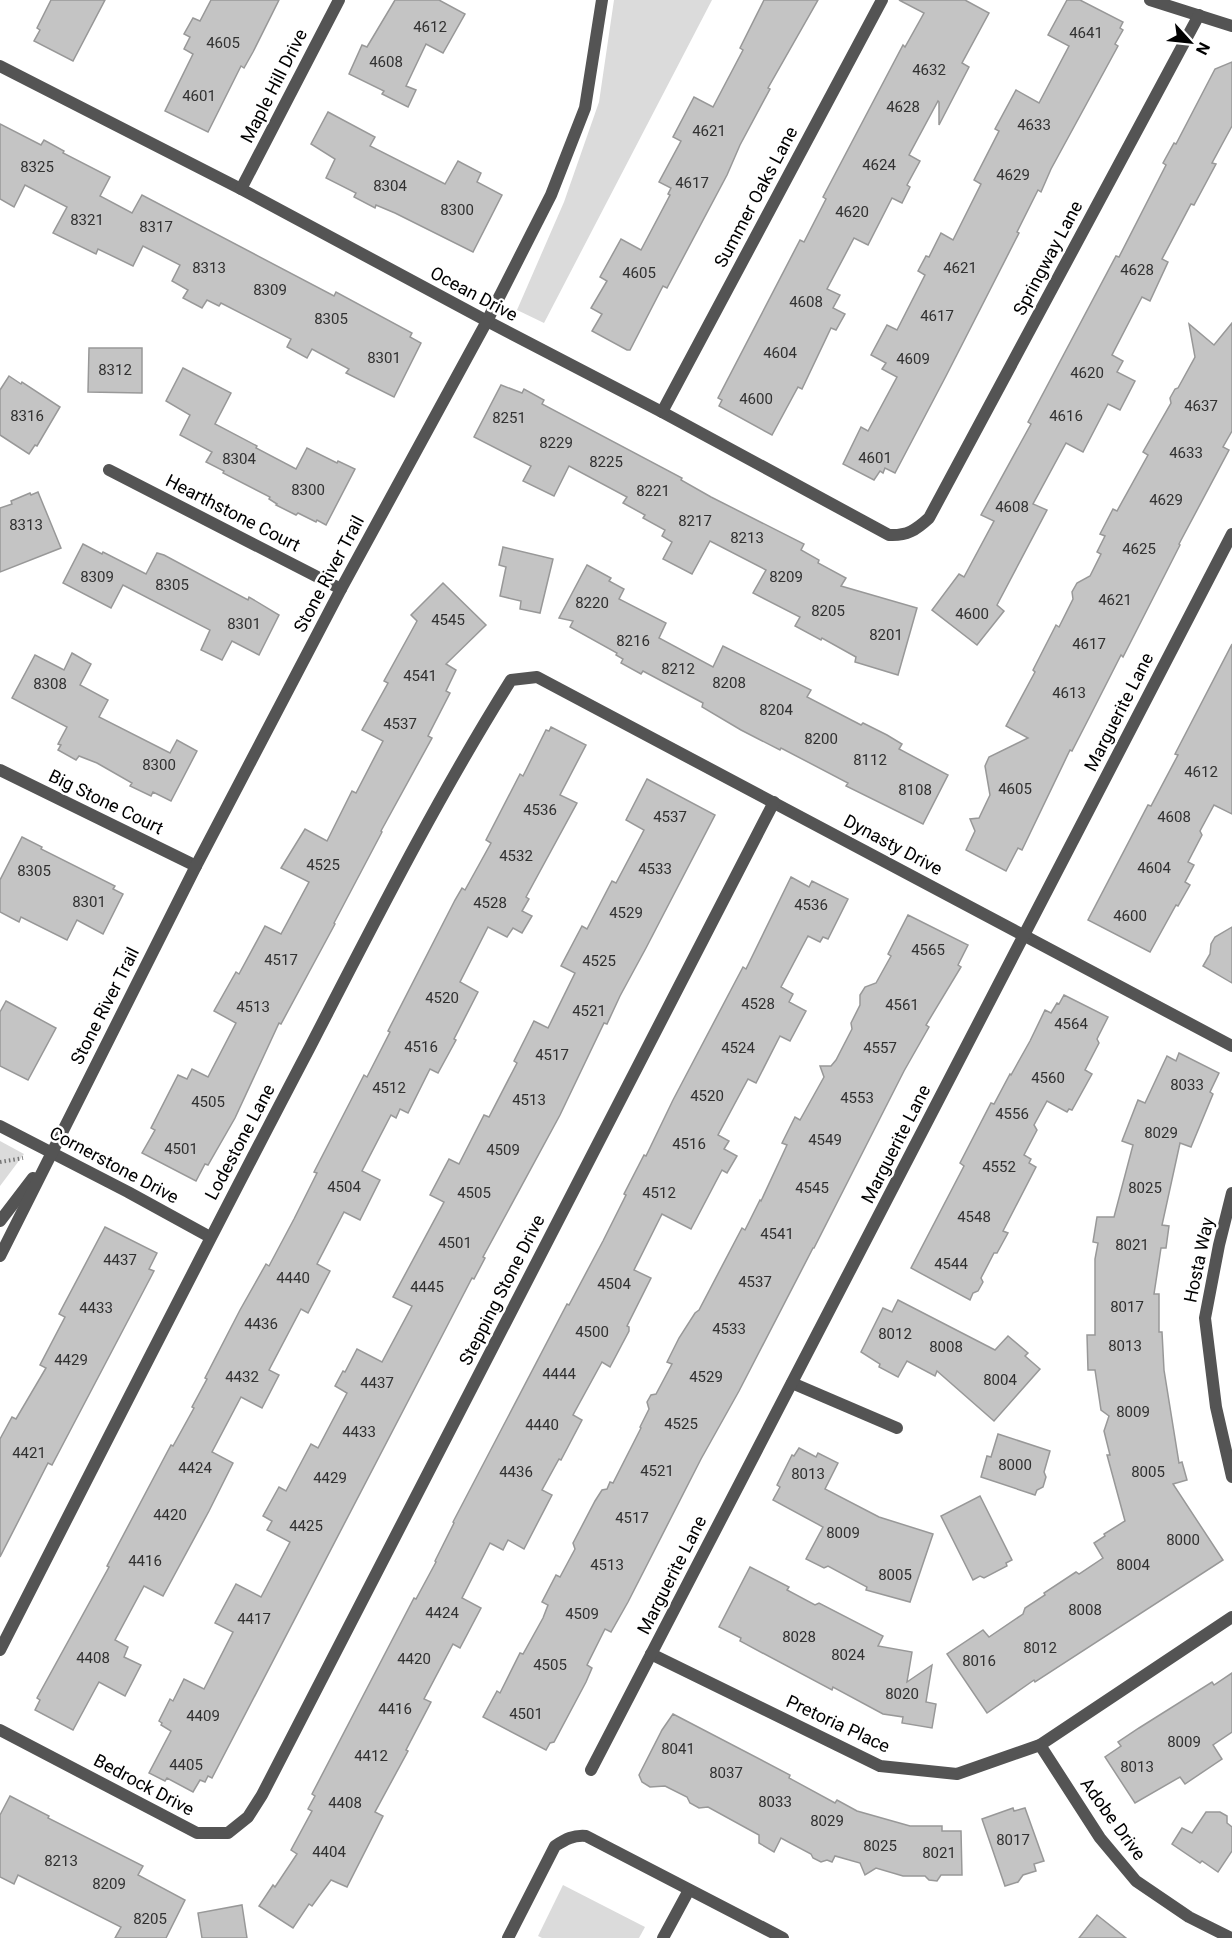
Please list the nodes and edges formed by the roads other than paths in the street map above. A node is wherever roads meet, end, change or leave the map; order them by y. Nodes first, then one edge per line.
1 (339, 0) edge
2 (602, 0) edge
3 (882, 0) edge
4 (1150, 0) edge
5 (1199, 15) junction
6 (1232, 26) edge
7 (0, 66) edge
8 (241, 189) junction
9 (487, 321) junction
10 (662, 412) junction
11 (109, 470) dead end
12 (929, 518) joint
13 (1232, 534) edge
14 (341, 589) junction
15 (537, 677) joint
16 (0, 770) edge
17 (774, 802) junction
18 (196, 866) junction
19 (1024, 935) junction
20 (1232, 1046) edge
21 (0, 1126) edge
22 (52, 1153) junction
23 (1232, 1193) edge
24 (0, 1221) edge
25 (210, 1237) junction
26 (0, 1256) edge
27 (792, 1383) junction
28 (897, 1428) dead end
29 (1232, 1477) edge
30 (1232, 1617) edge
31 (0, 1650) edge
32 (651, 1654) junction
33 (0, 1730) edge
34 (1040, 1744) junction
35 (591, 1770) dead end
36 (262, 1794) joint
37 (689, 1890) junction
38 (508, 1938) edge
39 (663, 1938) edge
40 (783, 1938) edge
41 (1231, 1938) edge

1 - 8 street, Maple Hill Drive
2 - 9 street, Stone River Trail
3 - 10 street, Summer Oaks Lane
4 - 5 street
5 - 6 street
5 - 12 street, Springway Lane
7 - 8 street, Ocean Drive
8 - 9 street, Ocean Drive
9 - 10 street, Ocean Drive
9 - 14 street, Stone River Trail
10 - 12 street, Ocean Drive
11 - 14 street, Hearthstone Court
13 - 19 street, Marguerite Lane
14 - 18 street, Stone River Trail
15 - 17 street, Dynasty Drive
15 - 25 street, Lodestone Lane
16 - 18 street, Big Stone Court
17 - 19 street, Dynasty Drive
17 - 36 street, Stepping Stone Drive
18 - 22 street, Stone River Trail
19 - 20 street, Dynasty Drive
19 - 27 street, Marguerite Lane
21 - 22 street, Cornerstone Drive
22 - 24 street, Stone River Trail
22 - 25 street, Cornerstone Drive
22 - 26 street, Stone River Trail
23 - 29 street, Hosta Way
25 - 31 street, Lodestone Lane
27 - 28 street
27 - 32 street, Marguerite Lane
30 - 34 street, Pretoria Place
32 - 34 street, Pretoria Place
32 - 35 street, Marguerite Lane
33 - 36 street, Bedrock Drive
34 - 41 street, Adobe Drive
37 - 38 street
37 - 39 street
37 - 40 street

